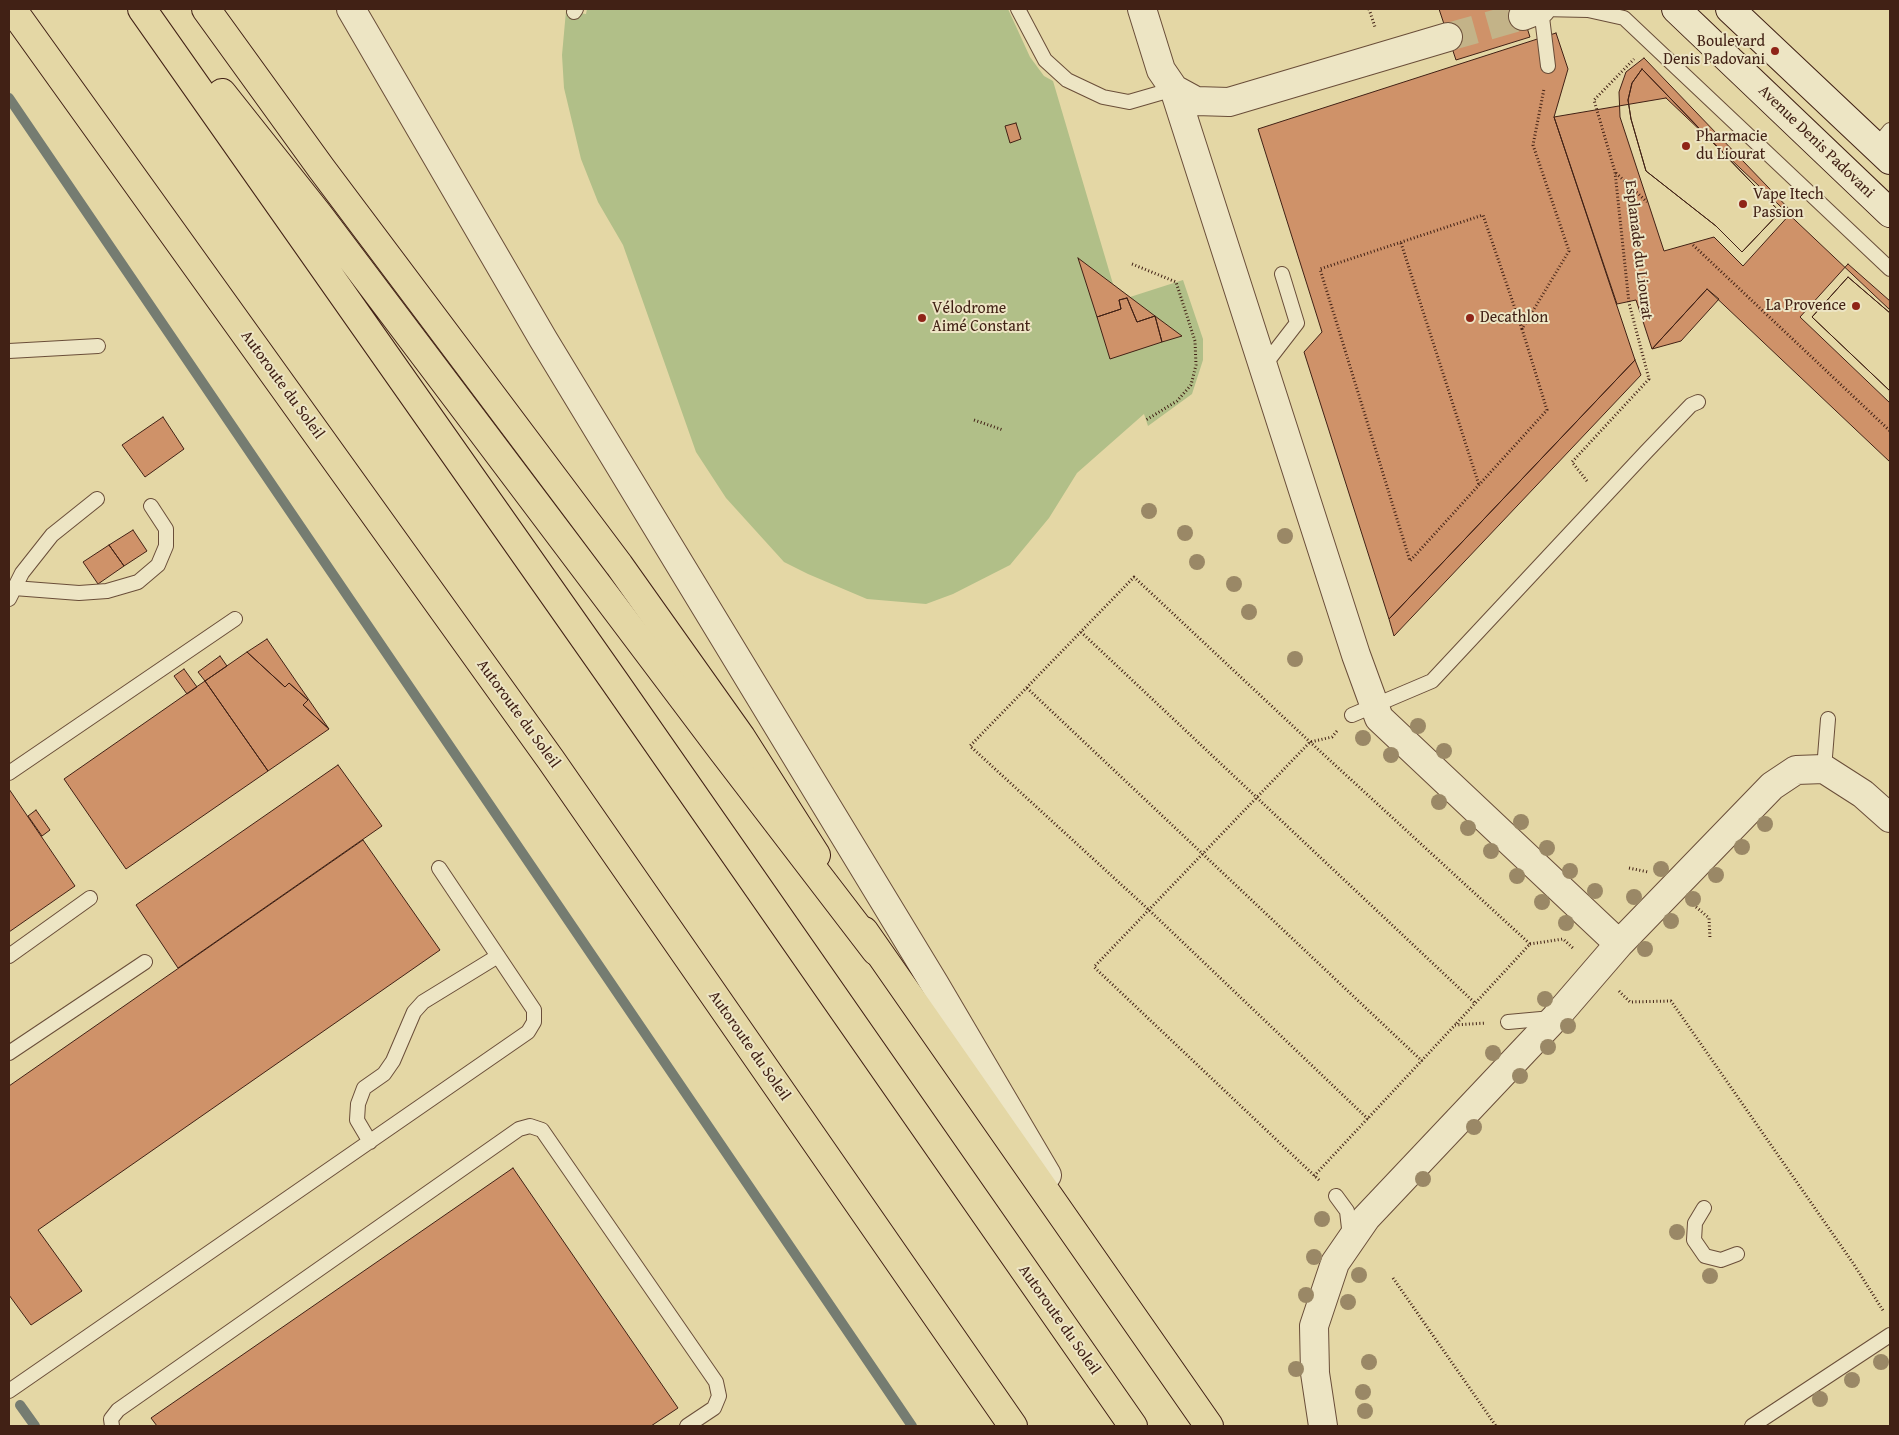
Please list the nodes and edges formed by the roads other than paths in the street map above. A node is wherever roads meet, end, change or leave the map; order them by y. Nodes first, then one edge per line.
1 (12, 9) edge
2 (142, 9) edge
3 (156, 9) edge
4 (206, 9) edge
5 (351, 9) edge
6 (1018, 9) edge
7 (1142, 9) edge
8 (1676, 9) edge
9 (1730, 9) edge
10 (1536, 11) edge
11 (1448, 37) tunnel mouth
12 (1548, 66) road end
13 (1174, 89) junction
14 (1885, 146) edge
15 (1890, 213) edge
16 (1890, 269) edge
17 (1282, 274) dead end
18 (98, 346) dead end
19 (9, 351) edge
20 (1263, 367) junction
21 (1698, 402) dead end
22 (97, 499) dead end
23 (151, 506) dead end
24 (12, 593) edge
25 (235, 619) dead end
26 (1363, 711) junction
27 (1828, 719) dead end
28 (1824, 769) junction
29 (9, 773) edge
30 (1890, 818) edge
31 (439, 868) dead end
32 (90, 898) dead end
33 (1619, 944) junction
34 (876, 950) junction
35 (9, 956) edge
36 (498, 956) junction
37 (144, 962) dead end
38 (1556, 1017) junction
39 (1508, 1022) road end
40 (9, 1054) edge
41 (370, 1142) junction
42 (1336, 1196) road end
43 (1704, 1208) dead end
44 (1351, 1240) junction
45 (1736, 1254) dead end
46 (1120, 1296) junction
47 (1890, 1335) edge
48 (9, 1391) edge
49 (112, 1426) edge
50 (687, 1426) edge
51 (1013, 1426) edge
52 (1133, 1426) edge
53 (1209, 1426) edge
54 (1323, 1426) edge
55 (1752, 1426) edge

1 - 51 main road, Autoroute du Soleil
2 - 52 main road, Autoroute du Soleil
3 - 34 main road
4 - 34 main road
5 - 46 street
6 - 13 lane
7 - 13 street
8 - 15 street, Avenue Denis Padovani
9 - 14 street
10 - 12 lane
10 - 16 lane
11 - 13 street
13 - 20 street
17 - 20 lane
18 - 19 lane
20 - 26 street
21 - 26 lane
22 - 24 lane
23 - 24 lane
25 - 29 lane
26 - 33 street
27 - 28 lane
28 - 30 street
28 - 33 street
31 - 36 lane
32 - 35 lane
33 - 38 street
34 - 46 main road
36 - 41 lane
36 - 41 lane
37 - 40 lane
38 - 39 lane
38 - 44 street
41 - 48 lane
42 - 44 lane
43 - 45 lane
44 - 54 street
46 - 53 main road
47 - 55 lane
49 - 50 lane

